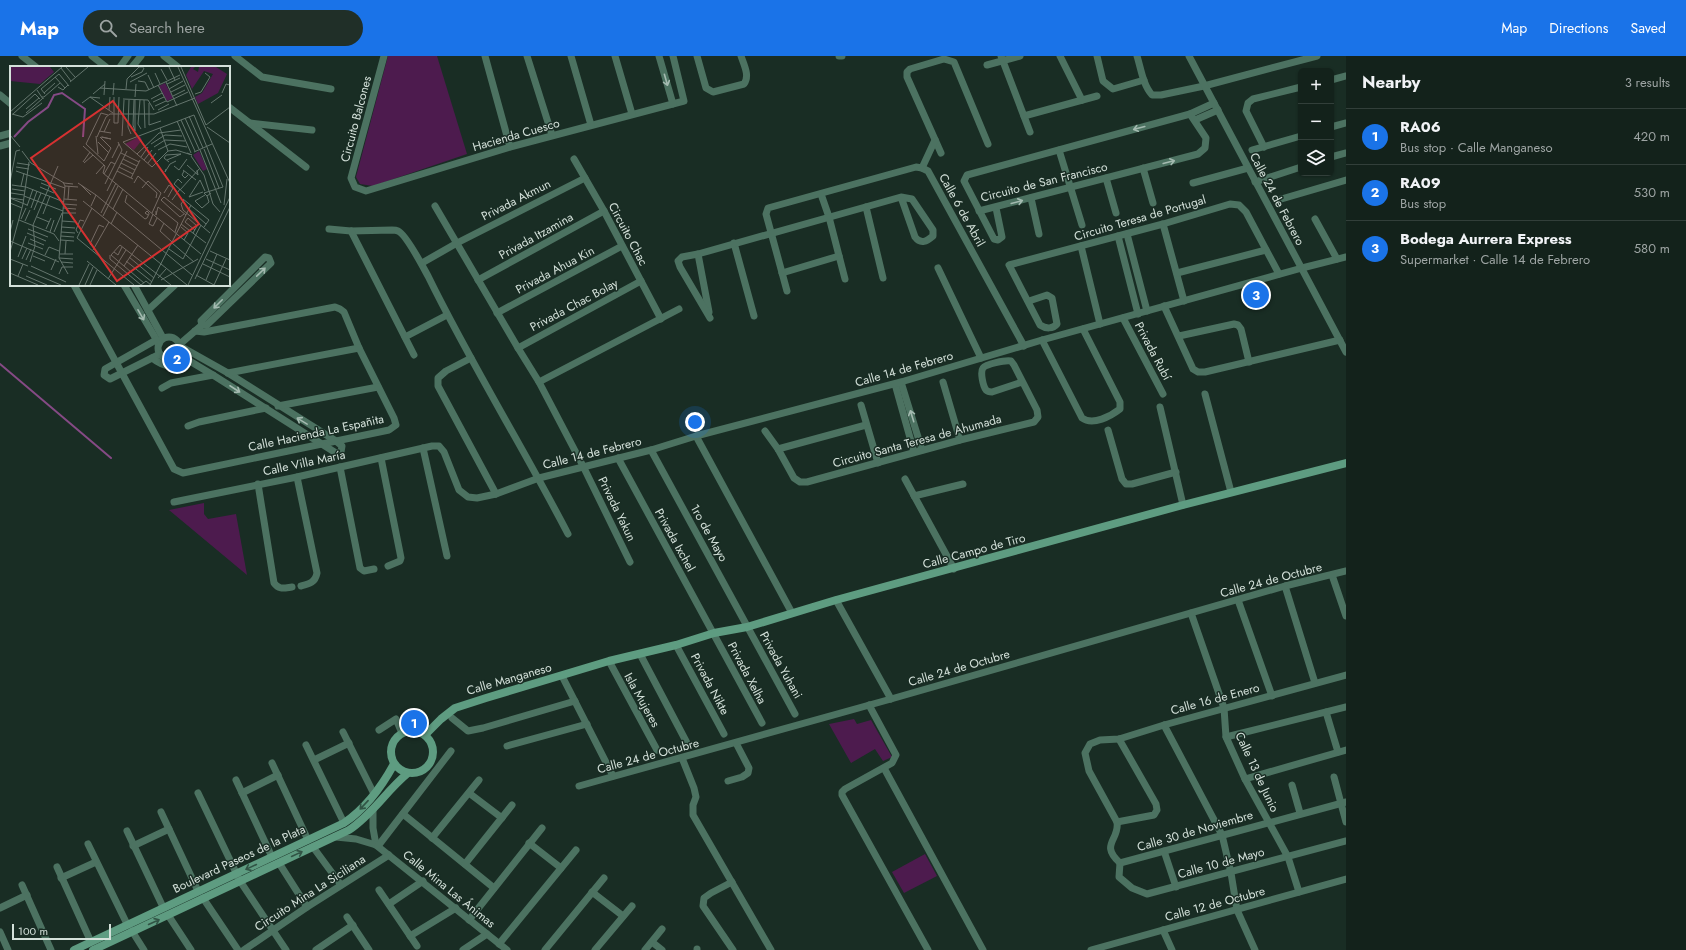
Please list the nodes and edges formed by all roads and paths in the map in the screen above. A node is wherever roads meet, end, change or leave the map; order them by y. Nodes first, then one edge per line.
1 (22, 56) edge
2 (92, 56) edge
3 (128, 56) edge
4 (140, 56) edge
5 (164, 56) edge
6 (235, 56) edge
7 (384, 56) edge
8 (485, 56) edge
9 (527, 56) edge
10 (571, 56) edge
11 (614, 56) edge
12 (659, 56) edge
13 (673, 56) edge
14 (697, 56) edge
15 (741, 56) edge
16 (839, 56) edge
17 (842, 56) edge
18 (1020, 56) edge
19 (1060, 56) edge
20 (1097, 56) edge
21 (1138, 56) edge
22 (1189, 56) edge
23 (1317, 56) edge
24 (1002, 59) edge
25 (1296, 59) edge
26 (35, 66) edge
27 (105, 66) edge
28 (121, 66) edge
29 (133, 66) edge
30 (177, 66) edge
31 (987, 66) dead end
32 (1346, 76) edge
33 (1334, 79) edge
34 (1144, 80) junction
35 (1204, 86) junction
36 (1298, 88) edge
37 (331, 89) dead end
38 (0, 95) edge
39 (1097, 96) dead end
40 (1082, 100) junction
41 (10, 103) edge
42 (673, 104) junction
43 (1216, 106) junction
44 (230, 108) edge
45 (632, 114) junction
46 (1190, 114) junction
47 (1024, 116) junction
48 (1194, 120) junction
49 (250, 123) junction
50 (1346, 123) edge
51 (591, 125) junction
52 (1334, 126) edge
53 (312, 130) dead end
54 (1030, 132) dead end
55 (10, 133) edge
56 (552, 135) junction
57 (0, 136) edge
58 (1298, 137) edge
59 (936, 140) junction
60 (10, 143) edge
61 (988, 144) dead end
62 (0, 146) edge
63 (510, 147) junction
64 (1264, 147) junction
65 (1059, 150) junction
66 (1252, 150) dead end
67 (1346, 152) edge
68 (941, 153) dead end
69 (1334, 156) edge
70 (574, 159) dead end
71 (306, 167) dead end
72 (922, 168) junction
73 (1143, 168) junction
74 (1248, 168) junction
75 (1298, 168) edge
76 (585, 178) junction
77 (1106, 178) junction
78 (1346, 180) edge
79 (1255, 182) junction
80 (1193, 183) dead end
81 (355, 187) joint
82 (1070, 187) junction
83 (821, 194) junction
84 (901, 198) junction
85 (1031, 198) junction
86 (1278, 200) dead end
87 (1153, 203) dead end
88 (435, 206) dead end
89 (866, 207) junction
90 (996, 208) junction
91 (604, 211) junction
92 (979, 212) junction
93 (1116, 213) dead end
94 (829, 217) junction
95 (1315, 219) dead end
96 (1163, 224) junction
97 (1082, 225) dead end
98 (329, 228) dead end
99 (351, 231) junction
100 (771, 234) junction
101 (1039, 234) dead end
102 (1127, 234) junction
103 (1118, 236) junction
104 (457, 243) junction
105 (734, 243) junction
106 (622, 246) junction
107 (1081, 246) junction
108 (1266, 250) junction
109 (698, 254) junction
110 (839, 256) junction
111 (1346, 257) edge
112 (1337, 259) junction
113 (422, 264) junction
114 (938, 268) dead end
115 (1302, 268) junction
116 (782, 273) junction
117 (1177, 273) junction
118 (1280, 274) junction
119 (883, 278) dead end
120 (845, 279) dead end
121 (478, 280) junction
122 (641, 281) junction
123 (75, 286) edge
124 (125, 286) edge
125 (135, 286) edge
126 (174, 286) edge
127 (787, 291) dead end
128 (1029, 301) junction
129 (1184, 301) junction
130 (1164, 306) junction
131 (679, 309) dead end
132 (148, 310) junction
133 (1147, 311) junction
134 (497, 313) junction
135 (1138, 314) junction
136 (447, 315) junction
137 (754, 316) dead end
138 (1123, 318) junction
139 (661, 319) junction
140 (1100, 324) junction
141 (202, 326) junction
142 (1083, 329) junction
143 (196, 331) junction
144 (1179, 336) junction
145 (404, 337) junction
146 (1042, 340) junction
147 (1340, 340) junction
148 (159, 341) junction
149 (180, 345) junction
150 (1024, 346) junction
151 (359, 348) junction
152 (518, 348) junction
153 (1346, 352) edge
154 (160, 354) junction
155 (178, 354) junction
156 (414, 354) dead end
157 (152, 358) junction
158 (471, 358) junction
159 (981, 358) junction
160 (189, 361) junction
161 (117, 362) junction
162 (1249, 362) junction
163 (123, 373) junction
164 (228, 373) junction
165 (213, 375) junction
166 (539, 382) junction
167 (943, 382) dead end
168 (1022, 382) junction
169 (898, 383) junction
170 (378, 387) junction
171 (162, 388) dead end
172 (1163, 394) dead end
173 (1205, 394) dead end
174 (861, 405) dead end
175 (278, 406) junction
176 (1160, 407) dead end
177 (266, 408) junction
178 (866, 425) junction
179 (188, 426) dead end
180 (1108, 430) dead end
181 (765, 431) dead end
182 (696, 436) junction
183 (960, 440) junction
184 (336, 441) junction
185 (322, 444) junction
186 (423, 448) junction
187 (778, 449) junction
188 (650, 450) junction
189 (922, 450) junction
190 (914, 452) junction
191 (381, 458) junction
192 (618, 458) junction
193 (878, 463) junction
194 (1346, 463) edge
195 (583, 466) junction
196 (340, 468) junction
197 (1176, 472) junction
198 (297, 477) junction
199 (539, 478) junction
200 (905, 479) dead end
201 (258, 484) junction
202 (963, 484) dead end
203 (1231, 492) junction
204 (496, 494) junction
205 (914, 496) junction
206 (468, 497) joint
207 (174, 502) dead end
208 (1183, 505) junction
209 (568, 534) dead end
210 (446, 556) dead end
211 (630, 562) dead end
212 (388, 566) dead end
213 (374, 569) dead end
214 (954, 569) junction
215 (1346, 571) edge
216 (1332, 575) junction
217 (300, 586) dead end
218 (1285, 586) junction
219 (292, 587) dead end
220 (836, 600) junction
221 (1238, 600) junction
222 (792, 613) junction
223 (1191, 613) junction
224 (1346, 616) edge
225 (747, 626) junction
226 (714, 633) junction
227 (676, 645) junction
228 (642, 658) junction
229 (609, 661) junction
230 (1346, 675) edge
231 (562, 676) junction
232 (1315, 683) junction
233 (1272, 696) junction
234 (891, 699) junction
235 (575, 701) junction
236 (869, 705) junction
237 (1346, 707) edge
238 (1224, 708) junction
239 (1326, 712) junction
240 (795, 714) dead end
241 (452, 718) dead end
242 (762, 723) dead end
243 (587, 724) junction
244 (1164, 725) junction
245 (379, 730) dead end
246 (344, 732) dead end
247 (402, 733) junction
248 (724, 734) dead end
249 (425, 735) junction
250 (1226, 737) junction
251 (1119, 739) junction
252 (687, 742) dead end
253 (736, 742) junction
254 (348, 743) junction
255 (306, 746) dead end
256 (506, 746) dead end
257 (657, 750) dead end
258 (1346, 750) edge
259 (451, 751) dead end
260 (1338, 752) junction
261 (682, 758) junction
262 (314, 760) junction
263 (272, 763) dead end
264 (394, 764) junction
265 (884, 768) junction
266 (408, 774) junction
267 (278, 775) junction
268 (613, 776) junction
269 (1334, 777) dead end
270 (1245, 778) junction
271 (236, 780) dead end
272 (480, 780) dead end
273 (728, 781) dead end
274 (1292, 785) dead end
275 (579, 786) dead end
276 (198, 792) dead end
277 (242, 793) junction
278 (469, 793) junction
279 (374, 794) junction
280 (1343, 802) edge
281 (512, 805) dead end
282 (373, 811) junction
283 (161, 812) dead end
284 (1300, 813) junction
285 (403, 814) junction
286 (502, 818) junction
287 (1117, 822) junction
288 (1268, 822) junction
289 (1346, 822) edge
290 (344, 823) junction
291 (542, 828) dead end
292 (169, 829) junction
293 (127, 831) dead end
294 (1222, 835) junction
295 (330, 836) junction
296 (432, 838) junction
297 (1346, 842) edge
298 (310, 843) junction
299 (529, 843) junction
300 (88, 844) dead end
301 (377, 845) junction
302 (133, 846) junction
303 (576, 850) dead end
304 (1164, 851) junction
305 (389, 855) junction
306 (272, 857) junction
307 (1288, 857) junction
308 (96, 862) junction
309 (279, 863) junction
310 (1120, 863) junction
311 (465, 864) junction
312 (57, 868) dead end
313 (561, 868) junction
314 (236, 873) junction
315 (1231, 873) junction
316 (61, 878) junction
317 (604, 878) dead end
318 (1346, 879) edge
319 (240, 881) junction
320 (423, 882) junction
321 (732, 882) junction
322 (22, 885) dead end
323 (341, 885) junction
324 (1176, 887) junction
325 (494, 888) junction
326 (379, 890) dead end
327 (592, 892) junction
328 (1299, 892) junction
329 (27, 895) junction
330 (200, 895) junction
331 (389, 904) junction
332 (632, 906) dead end
333 (307, 907) junction
334 (0, 908) edge
335 (163, 908) junction
336 (456, 908) junction
337 (1237, 910) junction
338 (168, 915) junction
339 (346, 916) dead end
340 (623, 916) junction
341 (469, 920) junction
342 (353, 925) junction
343 (130, 928) junction
344 (662, 929) dead end
345 (272, 930) junction
346 (1163, 930) junction
347 (0, 932) edge
348 (487, 934) junction
349 (410, 936) junction
350 (91, 942) junction
351 (652, 942) junction
352 (1117, 942) junction
353 (499, 944) junction
354 (417, 946) dead end
355 (8, 950) edge
356 (51, 950) edge
357 (74, 950) edge
358 (93, 950) edge
359 (144, 950) edge
360 (192, 950) edge
361 (238, 950) edge
362 (244, 950) edge
363 (286, 950) edge
364 (316, 950) edge
365 (369, 950) edge
366 (463, 950) edge
367 (507, 950) edge
368 (545, 950) edge
369 (595, 950) edge
370 (645, 950) edge
371 (662, 950) edge
372 (733, 950) edge
373 (771, 950) edge
374 (928, 950) edge
375 (983, 950) edge
376 (1091, 950) edge
377 (1120, 950) edge
378 (1172, 950) edge
379 (1255, 950) edge

1 - 26 street
2 - 27 street
3 - 28 street
4 - 29 street
5 - 30 street
6 - 37 street
7 - 81 street, Circuito Balcones
8 - 63 street
9 - 56 street
10 - 51 street
11 - 45 street
12 -> 42 street
13 - 42 street, Hacienda Cuesco
14 - 15 street
16 - 17 street
18 - 24 street
19 - 40 street
20 - 34 street
21 - 34 street
22 - 35 street, Calle 24 de Febrero
23 - 25 street
24 - 31 street
24 - 47 street
25 - 35 street
32 - 33 street
34 - 35 street
35 - 43 street, Calle 24 de Febrero
36 - 64 street
38 - 41 street
39 - 40 street
40 - 47 street
42 - 45 street, Hacienda Cuesco
43 - 46 street, Circuito de San Francisco
43 - 48 street
43 - 74 street, Calle 24 de Febrero
44 - 49 street
45 - 51 street, Hacienda Cuesco
46 - 48 street, Circuito de San Francisco
46 -> 65 street, Circuito de San Francisco
47 - 54 street
73 -> 48 street, Circuito de San Francisco
49 - 53 street
49 - 71 street
50 - 52 street
51 - 56 street, Hacienda Cuesco
55 - 57 street
56 - 63 street, Hacienda Cuesco
58 - 64 street
59 - 61 street
59 - 68 street
59 - 72 street
60 - 62 street
63 - 81 street, Hacienda Cuesco
64 - 66 street
65 - 82 street
65 - 92 street, Circuito de San Francisco
67 - 69 street
70 - 76 street, Circuito Chac
72 - 83 street, Calle 6 de Abril
72 - 150 street, Calle 6 de Abril
73 - 77 street, Circuito de San Francisco
73 - 87 street
74 - 79 street, Calle 24 de Febrero
74 - 80 street
75 - 79 street
76 - 91 street, Circuito Chac
76 - 104 street, Privada Akmun
77 - 82 street, Circuito de San Francisco
77 - 93 street
78 - 86 street
79 - 115 street, Calle 24 de Febrero
82 - 85 street, Circuito de San Francisco
82 - 97 street
83 - 94 street
83 - 100 street, Calle 6 de Abril
84 - 84 street
84 - 89 street
90 -> 85 street, Circuito de San Francisco
85 - 101 street
88 - 104 street, Privada Yakun
89 - 94 street
89 - 119 street
90 - 92 street, Circuito de San Francisco
90 - 92 street
91 - 106 street, Circuito Chac
91 - 121 street, Privada Itzamina
94 - 100 street
94 - 110 street
95 - 112 street
96 - 102 street, Circuito Teresa de Portugal
96 - 108 street, Circuito Teresa de Portugal
96 - 117 street
98 - 99 street
99 - 113 street
99 - 145 street
100 - 105 street
100 - 116 street
102 - 103 street, Circuito Teresa de Portugal
102 - 133 street
103 - 107 street, Circuito Teresa de Portugal
103 - 135 street
104 - 113 street, Privada Akmun
104 - 121 street, Privada Yakun
105 - 109 street
105 - 137 street
106 - 122 street, Circuito Chac
106 - 134 street, Privada Ahua Kin
107 - 128 street, Circuito Teresa de Portugal
107 - 140 street
108 - 117 street
108 - 118 street, Circuito Teresa de Portugal
109 - 109 street
110 - 116 street
110 - 120 street
111 - 112 street, Calle 14 de Febrero
112 - 115 street, Calle 14 de Febrero
113 - 136 street
114 - 159 street
115 - 118 street, Calle 14 de Febrero
115 - 147 street, Calle 24 de Febrero
116 - 127 street
117 - 129 street
118 - 129 street, Calle 14 de Febrero
121 - 134 street, Privada Yakun
122 - 139 street, Circuito Chac
122 - 152 street, Privada Chac Bolay
123 - 161 street, Calle Hacienda La Españita
124 -> 148 street
125 - 132 street
126 - 132 street
128 - 128 street, Circuito Teresa de Portugal
129 - 130 street, Calle 14 de Febrero
130 - 133 street, Calle 14 de Febrero
130 - 144 street
131 - 139 street
132 - 148 street
133 - 135 street, Calle 14 de Febrero
134 - 152 street, Privada Yakun
135 - 138 street, Calle 14 de Febrero
136 - 145 street
136 - 158 street
138 - 140 street, Calle 14 de Febrero
138 - 172 street, Privada Rubí
139 - 166 street
140 - 142 street, Calle 14 de Febrero
141 -> 141 street
141 - 143 street
142 - 146 street, Calle 14 de Febrero
142 - 146 street
143 - 149 street
143 - 151 street, Calle Hacienda La Españita
144 - 162 street
144 - 162 street
145 - 156 street
146 - 150 street, Calle 14 de Febrero
147 - 153 street, Calle 24 de Febrero
147 - 162 street
148 - 149 street
148 - 154 street
148 - 161 street
149 - 155 street
149 - 164 street
150 - 159 street, Calle 14 de Febrero
151 - 164 street
151 - 170 street, Calle Hacienda La Españita
152 - 166 street, Privada Yakun
154 - 155 street
154 - 157 street
155 - 160 street
157 - 160 street
157 - 163 street
158 - 199 street
158 - 204 street
159 - 169 street, Calle 14 de Febrero
160 - 165 street
161 - 163 street, Calle Hacienda La Españita
161 - 163 street
163 - 185 street, Calle Hacienda La Españita
164 - 175 street
165 - 171 street
165 -> 177 street
166 - 195 street, Privada Yakun
167 - 183 street
168 - 168 street
168 - 183 street, Circuito Santa Teresa de Ahumada
169 - 182 street, Calle 14 de Febrero
189 -> 169 street
169 - 190 street
170 - 175 street
170 - 184 street, Calle Hacienda La Españita
173 - 203 street
174 - 178 street
184 -> 175 street
176 - 197 street
177 - 179 street
177 - 185 street
178 - 187 street
178 - 193 street
180 - 197 street
181 - 187 street
182 - 188 street, Calle 14 de Febrero
182 - 222 street
183 - 189 street, Circuito Santa Teresa de Ahumada
184 - 185 street, Calle Hacienda La Españita
184 - 185 street
186 - 191 street, Calle Villa María
186 - 206 street, Calle Villa María
186 - 210 street
187 - 193 street, Circuito Santa Teresa de Ahumada
188 - 192 street, Calle 14 de Febrero
188 - 225 street, 1ro de Mayo
189 - 190 street, Circuito Santa Teresa de Ahumada
190 - 193 street, Circuito Santa Teresa de Ahumada
191 - 196 street, Calle Villa María
191 - 212 street
192 - 195 street, Calle 14 de Febrero
192 - 226 street, Privada Ixchel
194 - 203 street, Calle Campo de Tiro
195 - 199 street, Calle 14 de Febrero
195 - 211 street, Privada Yakun
196 - 198 street, Calle Villa María
196 - 213 street
197 - 208 street
198 - 201 street, Calle Villa María
198 - 217 street
199 - 204 street, Calle 14 de Febrero
199 - 209 street
200 - 205 street
201 - 207 street, Calle Villa María
201 - 219 street
202 - 205 street
203 - 208 street, Calle Campo de Tiro
204 - 206 street, Calle 14 de Febrero
205 - 214 street
208 - 214 street, Calle Campo de Tiro
214 - 220 street, Calle Campo de Tiro
215 - 216 street, Calle 24 de Octubre
216 - 218 street, Calle 24 de Octubre
216 - 224 street
218 - 221 street, Calle 24 de Octubre
218 - 232 street
220 - 222 street, Calle Campo de Tiro
220 - 234 street
221 - 223 street, Calle 24 de Octubre
221 - 233 street
222 - 225 street, Calle Campo de Tiro
223 - 234 street, Calle 24 de Octubre
223 - 238 street, Calle 13 de Junio
225 - 226 street, Calle Campo de Tiro
225 - 240 street, Privada Yuhani
226 - 227 street, Calle Campo de Tiro
226 - 242 street, Privada Xelha
227 - 228 street, Calle Campo de Tiro
227 - 248 street, Privada Nikte
228 - 229 street, Calle Campo de Tiro
228 - 252 street
229 - 231 street, Calle Manganeso
229 - 257 street, Isla Mujeres
230 - 232 street, Calle 16 de Enero
231 - 235 street
231 - 249 street, Calle Manganeso
232 - 233 street, Calle 16 de Enero
233 - 238 street, Calle 16 de Enero
234 - 236 street, Calle 24 de Octubre
235 - 241 street
235 - 243 street
236 - 253 street, Calle 24 de Octubre
236 - 265 street
237 - 239 street
238 - 244 street, Calle 16 de Enero
238 - 250 street, Calle 13 de Junio
239 - 250 street
239 - 260 street
243 - 256 street
243 - 268 street
244 - 251 street, Calle 16 de Enero
244 - 294 street
245 - 247 street
246 - 254 street
247 - 249 street
247 - 264 street
249 - 266 street
250 - 270 street, Calle 13 de Junio
251 - 287 street, Calle 16 de Enero
251 - 287 street
253 - 261 street, Calle 24 de Octubre
253 - 273 street
254 - 262 street
254 - 279 street
255 - 262 street
258 - 260 street
259 - 285 street
260 - 270 street
261 - 268 street, Calle 24 de Octubre
261 - 321 street
262 - 290 street
263 - 267 street
264 - 266 street
264 - 279 street, Boulevard Paseos de la Plata
265 - 374 street
265 - 375 street
266 - 282 street, Boulevard Paseos de la Plata
267 - 277 street
267 - 298 street
268 - 275 street, Calle 24 de Octubre
269 - 280 street
270 - 288 street, Calle 13 de Junio
271 - 277 street
272 - 278 street
274 - 284 street
276 - 314 street
277 - 306 street
278 - 286 street
278 - 296 street
279 -> 290 street, Boulevard Paseos de la Plata
280 - 284 street, Calle 30 de Noviembre
280 - 289 street
281 - 286 street
282 - 295 street, Boulevard Paseos de la Plata
282 - 301 street
283 - 292 street
284 - 288 street, Calle 30 de Noviembre
285 - 296 street
285 - 301 street
286 - 311 street
287 - 310 street
288 - 294 street, Calle 30 de Noviembre
288 - 307 street, Calle 13 de Junio
290 - 295 street, Boulevard Paseos de la Plata
291 - 299 street
292 - 302 street
292 - 330 street
293 - 302 street
294 - 304 street, Calle 30 de Noviembre
294 - 315 street
295 - 298 street, Boulevard Paseos de la Plata
295 - 301 street, Calle Mina Las Ánimas
296 - 311 street
297 - 307 street, Calle 10 de Mayo
298 - 306 street, Boulevard Paseos de la Plata
309 -> 298 street, Boulevard Paseos de la Plata
298 - 323 street
299 - 313 street
299 - 325 street
300 - 308 street
301 - 305 street, Calle Mina Las Ánimas
302 - 335 street
303 - 313 street
304 - 310 street, Calle 30 de Noviembre
304 - 324 street
305 - 320 street, Calle Mina Las Ánimas
305 - 323 street, Circuito Mina La Siciliana
306 -> 314 street, Boulevard Paseos de la Plata
307 - 315 street, Calle 10 de Mayo
307 - 328 street, Calle 13 de Junio
308 - 316 street
308 - 343 street
309 - 319 street, Boulevard Paseos de la Plata
309 - 333 street
310 - 324 street, Calle 10 de Mayo
311 - 325 street
312 - 316 street
313 - 353 street
314 - 319 street
314 - 330 street, Boulevard Paseos de la Plata
315 - 324 street, Calle 10 de Mayo
315 - 337 street
316 - 350 street
317 - 327 street
318 - 328 street, Calle 12 de Octubre
319 - 330 street, Boulevard Paseos de la Plata
319 - 345 street
320 - 331 street
320 - 336 street, Calle Mina Las Ánimas
321 - 372 street
321 - 373 street
322 - 329 street
323 - 333 street, Circuito Mina La Siciliana
325 - 341 street
326 - 331 street
327 - 340 street
327 - 368 street
328 - 337 street, Calle 12 de Octubre
329 - 334 street
329 - 356 street
330 - 335 street, Boulevard Paseos de la Plata
330 - 338 street, Boulevard Paseos de la Plata
330 - 361 street
331 - 349 street
332 - 340 street
333 - 345 street, Circuito Mina La Siciliana
335 - 343 street, Boulevard Paseos de la Plata
336 - 341 street, Calle Mina Las Ánimas
336 - 349 street
337 - 346 street, Calle 12 de Octubre
337 - 379 street
343 -> 338 street, Boulevard Paseos de la Plata
338 - 360 street
339 - 342 street
340 - 369 street
341 - 348 street, Calle Mina Las Ánimas
342 - 364 street
342 - 365 street
343 - 350 street, Boulevard Paseos de la Plata
343 - 358 street, Boulevard Paseos de la Plata
343 - 359 street
344 - 351 street
345 - 362 street, Circuito Mina La Siciliana
345 - 363 street
346 - 352 street, Calle 12 de Octubre
346 - 378 street
347 - 355 street
348 - 353 street, Calle Mina Las Ánimas
348 - 366 street
349 - 354 street
350 - 357 street, Boulevard Paseos de la Plata
351 - 370 street
351 - 371 street
352 - 376 street, Calle 12 de Octubre
352 - 377 street
353 - 367 street, Calle Mina Las Ánimas

